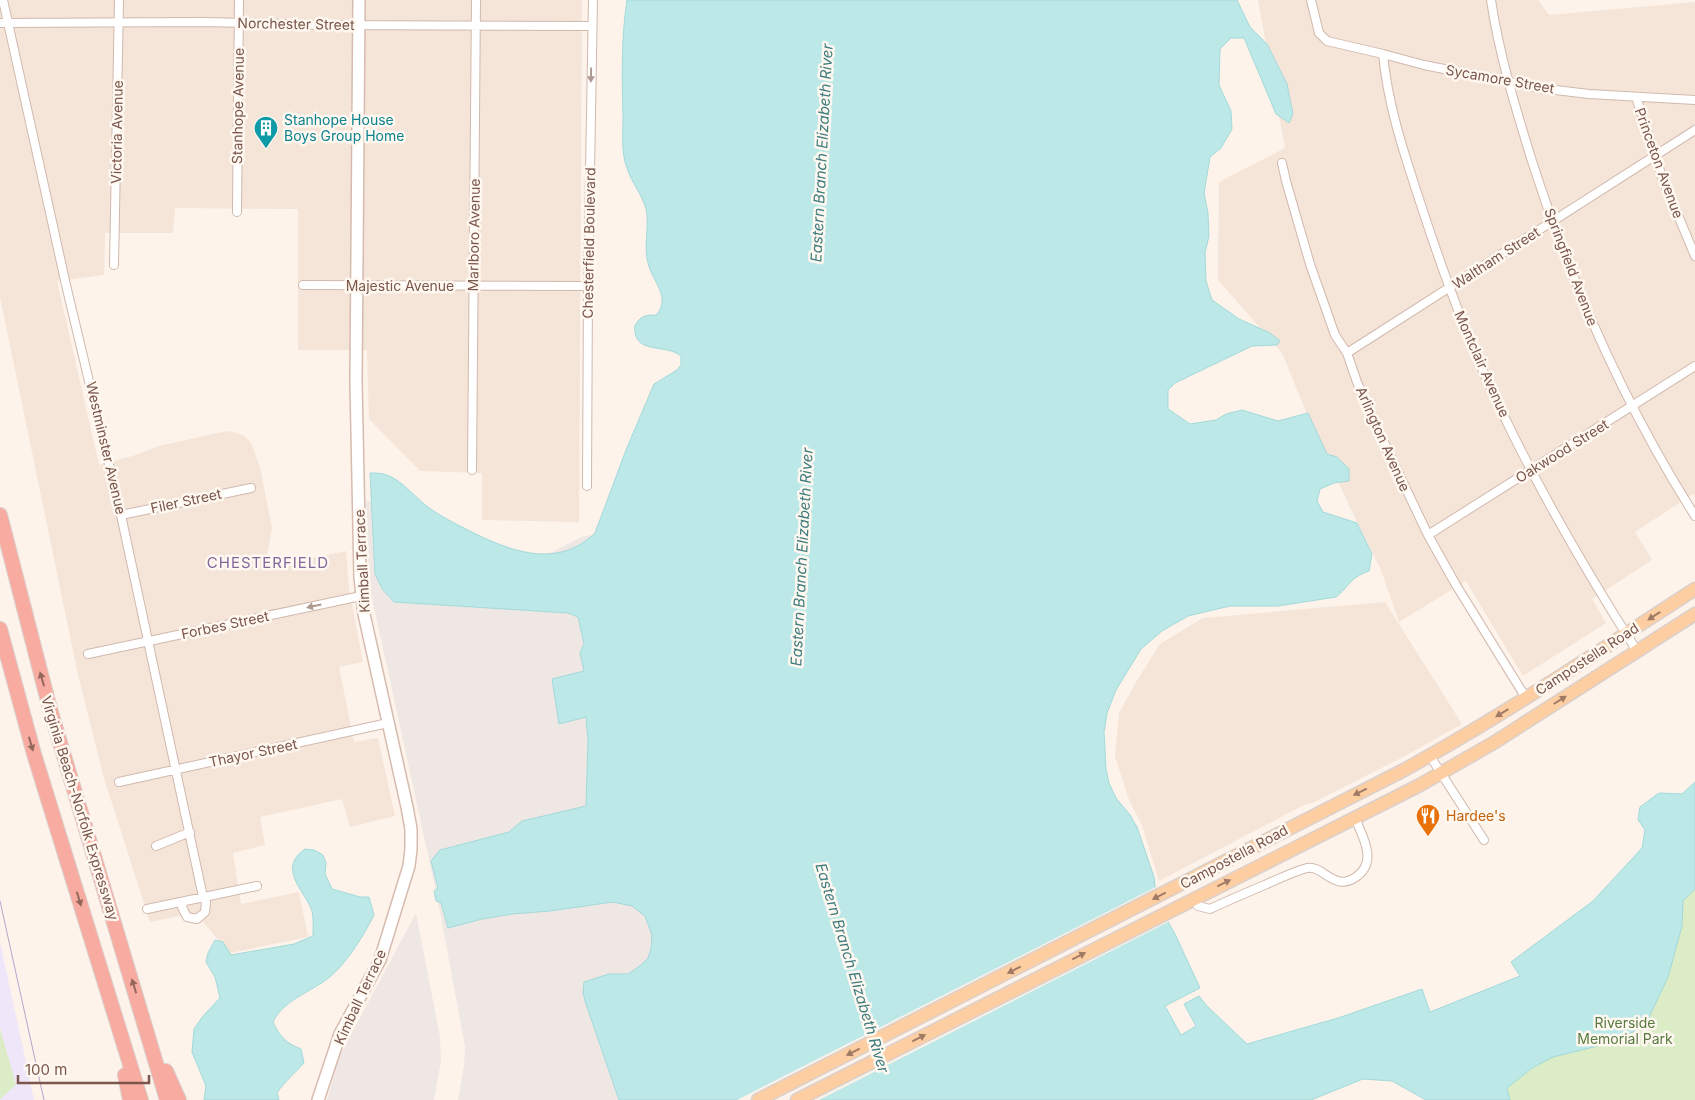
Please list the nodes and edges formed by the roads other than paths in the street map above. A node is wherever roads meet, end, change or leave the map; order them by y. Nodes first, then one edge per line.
1 (3, 0) edge
2 (119, 0) edge
3 (239, 0) edge
4 (359, 0) edge
5 (476, 0) edge
6 (593, 0) edge
7 (1311, 0) edge
8 (1491, 0) edge
9 (4, 22) edge
10 (118, 23) junction
11 (238, 23) junction
12 (359, 25) junction
13 (476, 26) junction
14 (592, 26) junction
15 (1383, 54) junction
16 (1509, 82) junction
17 (1636, 97) junction
18 (1695, 100) edge
19 (1695, 130) edge
20 (1655, 157) junction
21 (1282, 163) dead end
22 (237, 212) dead end
23 (1553, 222) junction
24 (1695, 256) edge
25 (114, 264) dead end
26 (302, 285) dead end
27 (356, 286) junction
28 (474, 286) junction
29 (588, 286) junction
30 (1449, 288) junction
31 (1347, 353) junction
32 (1695, 366) edge
33 (1632, 407) junction
34 (472, 470) dead end
35 (1531, 470) junction
36 (587, 486) dead end
37 (251, 488) dead end
38 (121, 514) junction
39 (0, 515) edge
40 (1695, 516) edge
41 (1428, 535) junction
42 (1695, 589) edge
43 (361, 596) junction
44 (1695, 614) edge
45 (0, 629) edge
46 (1626, 634) junction
47 (149, 642) junction
48 (1637, 651) junction
49 (88, 654) dead end
50 (1526, 698) junction
51 (388, 723) junction
52 (1430, 756) junction
53 (176, 770) junction
54 (1441, 773) junction
55 (119, 782) dead end
56 (1355, 818) junction
57 (190, 832) junction
58 (1484, 840) dead end
59 (156, 846) dead end
60 (257, 886) dead end
61 (202, 897) junction
62 (183, 902) junction
63 (1198, 906) dead end
64 (148, 908) dead end
65 (109, 996) junction
66 (142, 1015) junction
67 (130, 1100) edge
68 (141, 1100) edge
69 (167, 1100) edge
70 (179, 1100) edge
71 (318, 1100) edge
72 (758, 1100) edge
73 (797, 1100) edge

1 - 9 street, Westminster Avenue
2 - 10 street, Victoria Avenue
3 - 11 street, Stanhope Avenue
4 - 12 street, Kimball Terrace
5 - 13 street, Marlboro Avenue
6 - 14 street, Chesterfield Boulevard
7 - 15 street, Sycamore Street
8 - 16 street, Springfield Avenue
9 - 10 street, Norchester Street
9 - 38 street, Westminster Avenue
10 - 11 street, Norchester Street
10 - 25 street, Victoria Avenue
11 - 12 street, Norchester Street
11 - 22 street, Stanhope Avenue
12 - 13 street, Norchester Street
12 - 27 street, Kimball Terrace
13 - 14 street, Norchester Street
13 - 28 street, Marlboro Avenue
14 -> 29 street, Chesterfield Boulevard
15 - 16 street, Sycamore Street
15 - 30 street, Montclair Avenue
16 - 17 street, Sycamore Street
16 - 23 street, Springfield Avenue
17 - 18 street, Sycamore Street
17 - 20 street, Princeton Avenue
19 - 20 street, Waltham Street
20 - 23 street, Waltham Street
20 - 24 street, Princeton Avenue
21 - 31 street, Arlington Avenue
23 - 30 street, Waltham Street
23 - 33 street, Springfield Avenue
26 - 27 street, Majestic Avenue
27 - 28 street, Majestic Avenue
27 - 43 street, Kimball Terrace
28 - 29 street, Majestic Avenue
28 - 34 street, Marlboro Avenue
29 - 36 street, Chesterfield Boulevard
30 - 31 street, Waltham Street
30 - 35 street, Montclair Avenue
31 - 41 street, Arlington Avenue
32 - 33 street, Oakwood Street
33 - 35 street, Oakwood Street
33 - 40 street, Springfield Avenue
35 - 41 street, Oakwood Street
35 - 46 street, Montclair Avenue
37 - 38 street, Filer Street
38 - 47 street, Westminster Avenue
66 -> 39 highway, Virginia Beach-Norfolk Expressway
41 - 50 street, Arlington Avenue
42 -> 46 main road, Campostella Road
43 -> 47 street, Forbes Street
43 - 51 street, Kimball Terrace
44 - 48 main road, Campostella Road
45 -> 65 highway, Virginia Beach-Norfolk Expressway
46 - 48 street, Montclair Avenue
46 - 50 main road, Campostella Road
47 - 49 street, Forbes Street
47 - 53 street, Westminster Avenue
54 -> 48 main road, Campostella Road
50 -> 52 main road, Campostella Road
51 - 53 street, Thayor Street
51 - 71 street, Kimball Terrace
52 - 54 street
52 -> 72 main road, Campostella Road
53 - 55 street, Thayor Street
53 - 57 street, Westminster Avenue
54 - 56 main road, Campostella Road
54 - 58 street
56 - 63 street
73 -> 56 main road, Campostella Road
57 - 59 street
57 - 61 street, Westminster Avenue
60 - 61 street
61 - 62 street
61 - 62 street
62 - 64 street
65 - 67 highway
65 - 68 highway, Virginia Beach-Norfolk Expressway
66 - 69 highway, Virginia Beach-Norfolk Expressway
66 - 70 highway

